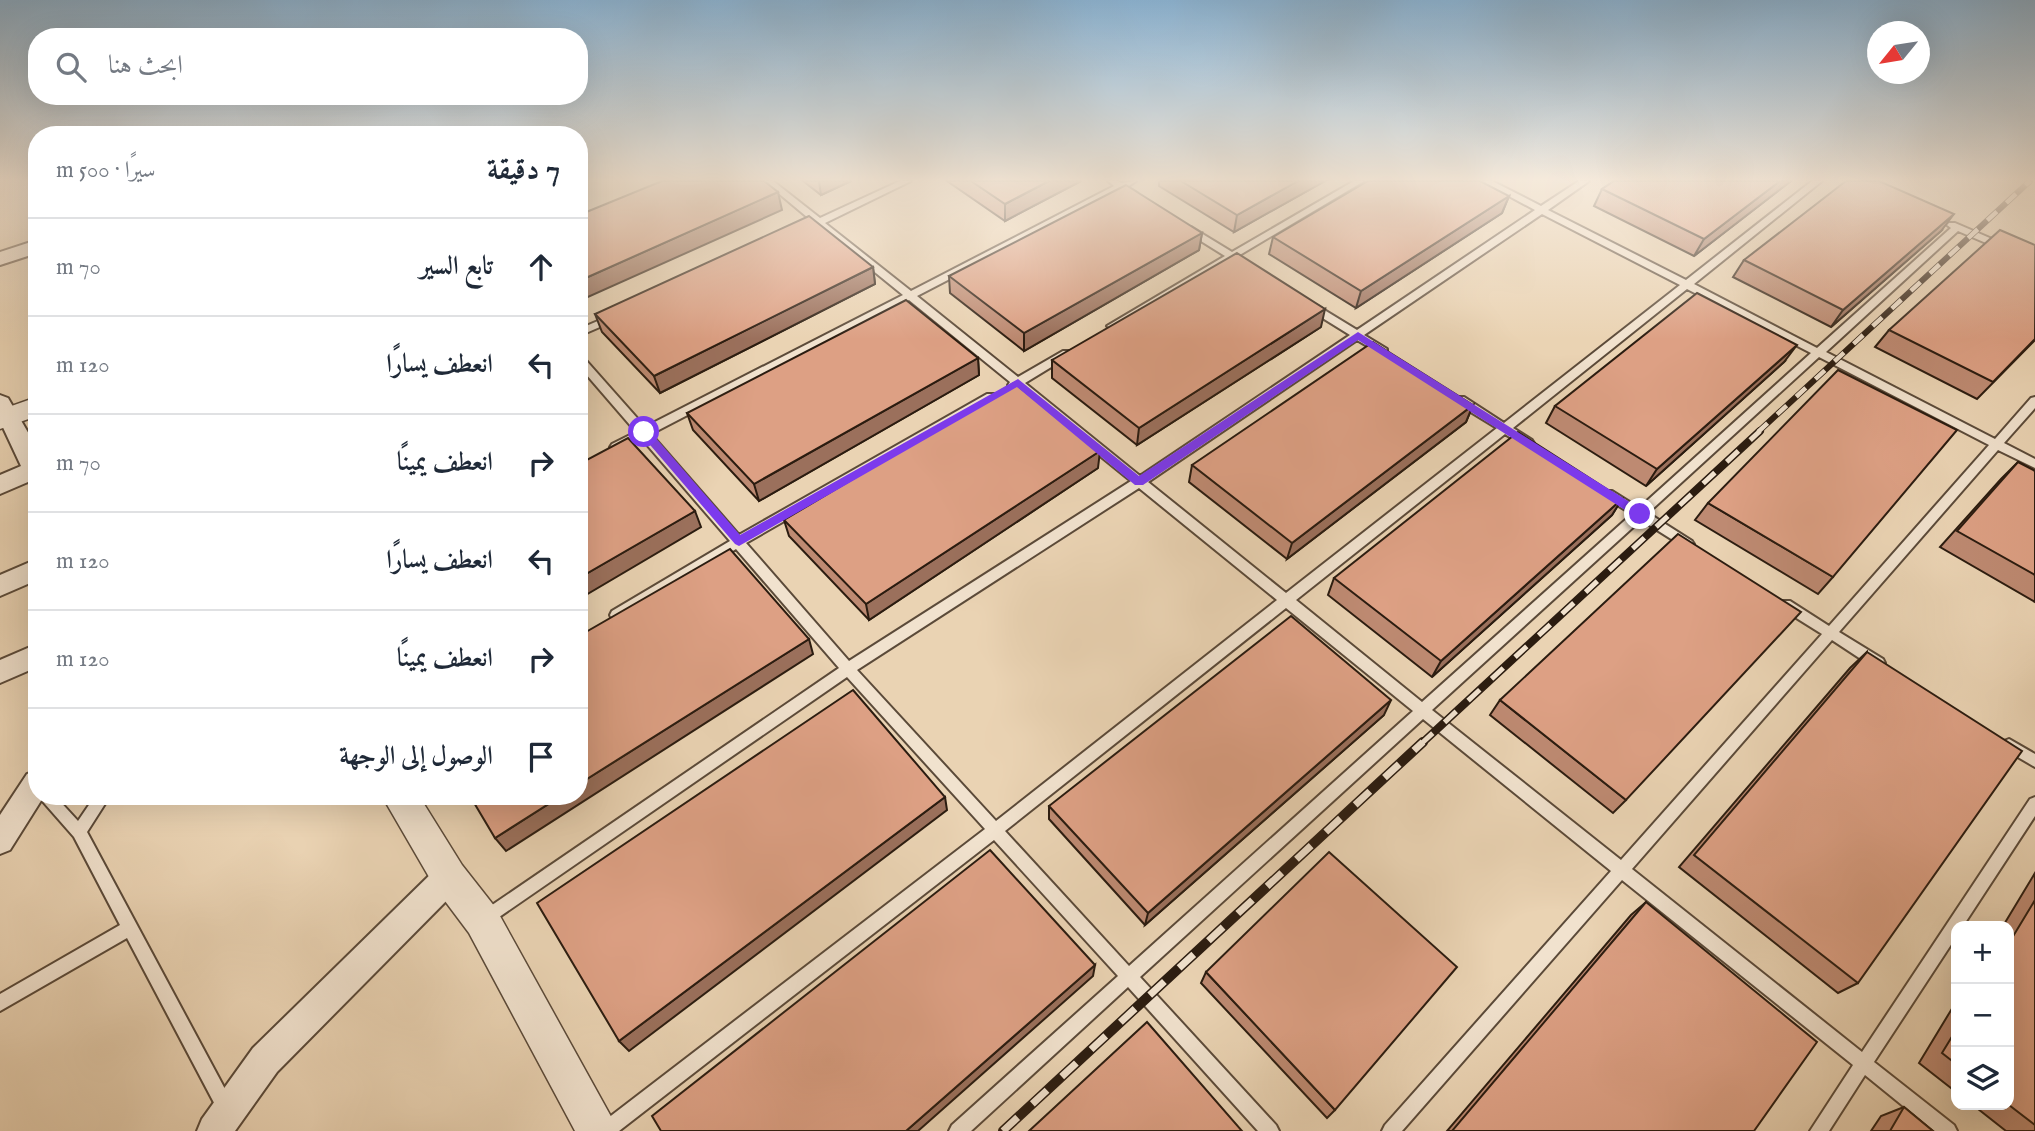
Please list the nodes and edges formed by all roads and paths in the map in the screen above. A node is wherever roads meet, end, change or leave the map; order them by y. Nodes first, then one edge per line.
1 (825, 234) edge
2 (1025, 234) edge
3 (1196, 234) edge
4 (1267, 234) edge
5 (1505, 234) edge
6 (1588, 234) edge
7 (1751, 234) edge
8 (1941, 234) edge
9 (1973, 234) edge
10 (28, 249) edge
11 (2010, 250) edge
12 (1230, 255) junction
13 (0, 259) edge
14 (1254, 270) edge
15 (1685, 285) junction
16 (909, 294) junction
17 (1300, 299) edge
18 (617, 315) edge
19 (588, 329) edge
20 (1101, 333) edge
21 (1358, 335) junction
22 (1077, 347) edge
23 (1818, 354) junction
24 (1391, 356) edge
25 (588, 369) edge
26 (1018, 382) junction
27 (1447, 392) edge
28 (2035, 401) edge
29 (28, 408) edge
30 (3, 413) edge
31 (1503, 427) junction
32 (644, 432) junction
33 (1998, 446) junction
34 (1537, 449) edge
35 (601, 455) edge
36 (28, 458) edge
37 (2035, 464) edge
38 (28, 475) edge
39 (1139, 482) junction
40 (0, 485) edge
41 (1594, 485) edge
42 (1640, 514) junction
43 (739, 541) junction
44 (1693, 547) edge
45 (28, 573) edge
46 (0, 586) edge
47 (1773, 597) edge
48 (1287, 601) junction
49 (602, 624) edge
50 (1830, 633) junction
51 (28, 659) edge
52 (1887, 668) edge
53 (848, 669) junction
54 (0, 672) edge
55 (1422, 710) junction
56 (2001, 740) edge
57 (2035, 761) edge
58 (28, 802) edge
59 (2035, 804) edge
60 (54, 805) edge
61 (97, 805) edge
62 (405, 805) edge
63 (994, 831) junction
64 (79, 832) junction
65 (0, 840) edge
66 (1623, 871) junction
67 (449, 877) junction
68 (482, 920) junction
69 (130, 928) junction
70 (1129, 978) junction
71 (0, 1003) edge
72 (1863, 1064) junction
73 (220, 1121) edge
74 (598, 1131) edge
75 (605, 1131) edge
76 (957, 1131) edge
77 (1270, 1131) edge
78 (1391, 1131) edge
79 (1819, 1131) edge
80 (1948, 1131) edge

1 - 16 lane
2 - 16 lane
3 - 12 lane
4 - 12 lane
5 - 21 lane
6 - 15 lane
7 - 15 lane
8 - 23 lane
9 - 11 lane
10 - 13 street
12 - 14 lane
12 - 20 lane
15 - 23 lane
15 - 31 lane
16 - 26 lane
16 - 32 lane
17 - 21 lane
18 - 19 lane
21 - 24 lane
21 - 39 lane
22 - 26 lane
23 - 33 lane
23 - 42 lane
25 - 32 lane
26 - 39 lane
26 - 43 lane
27 - 31 lane
28 - 33 lane
29 - 30 street
30 - 36 street
31 - 34 lane
31 - 48 lane
32 - 35 lane
32 - 43 lane
33 - 37 lane
33 - 50 lane
38 - 40 street
39 - 48 lane
39 - 53 lane
41 - 42 lane
42 - 44 lane
42 - 55 lane
43 - 49 lane
43 - 53 lane
45 - 46 street
47 - 50 lane
48 - 55 lane
48 - 63 lane
50 - 52 lane
50 - 66 lane
51 - 54 street
53 - 63 lane
53 - 68 lane
55 - 66 lane
55 - 70 lane
56 - 57 lane
58 - 65 street
59 - 72 lane
60 - 64 lane
61 - 64 lane
62 - 67 street
63 - 70 lane
63 - 75 lane
64 - 69 lane
66 - 72 lane
66 - 78 lane
67 - 68 street
67 - 73 street
68 - 74 street
69 - 71 lane
69 - 73 lane
70 - 76 lane
70 - 77 lane
72 - 79 lane
72 - 80 lane

